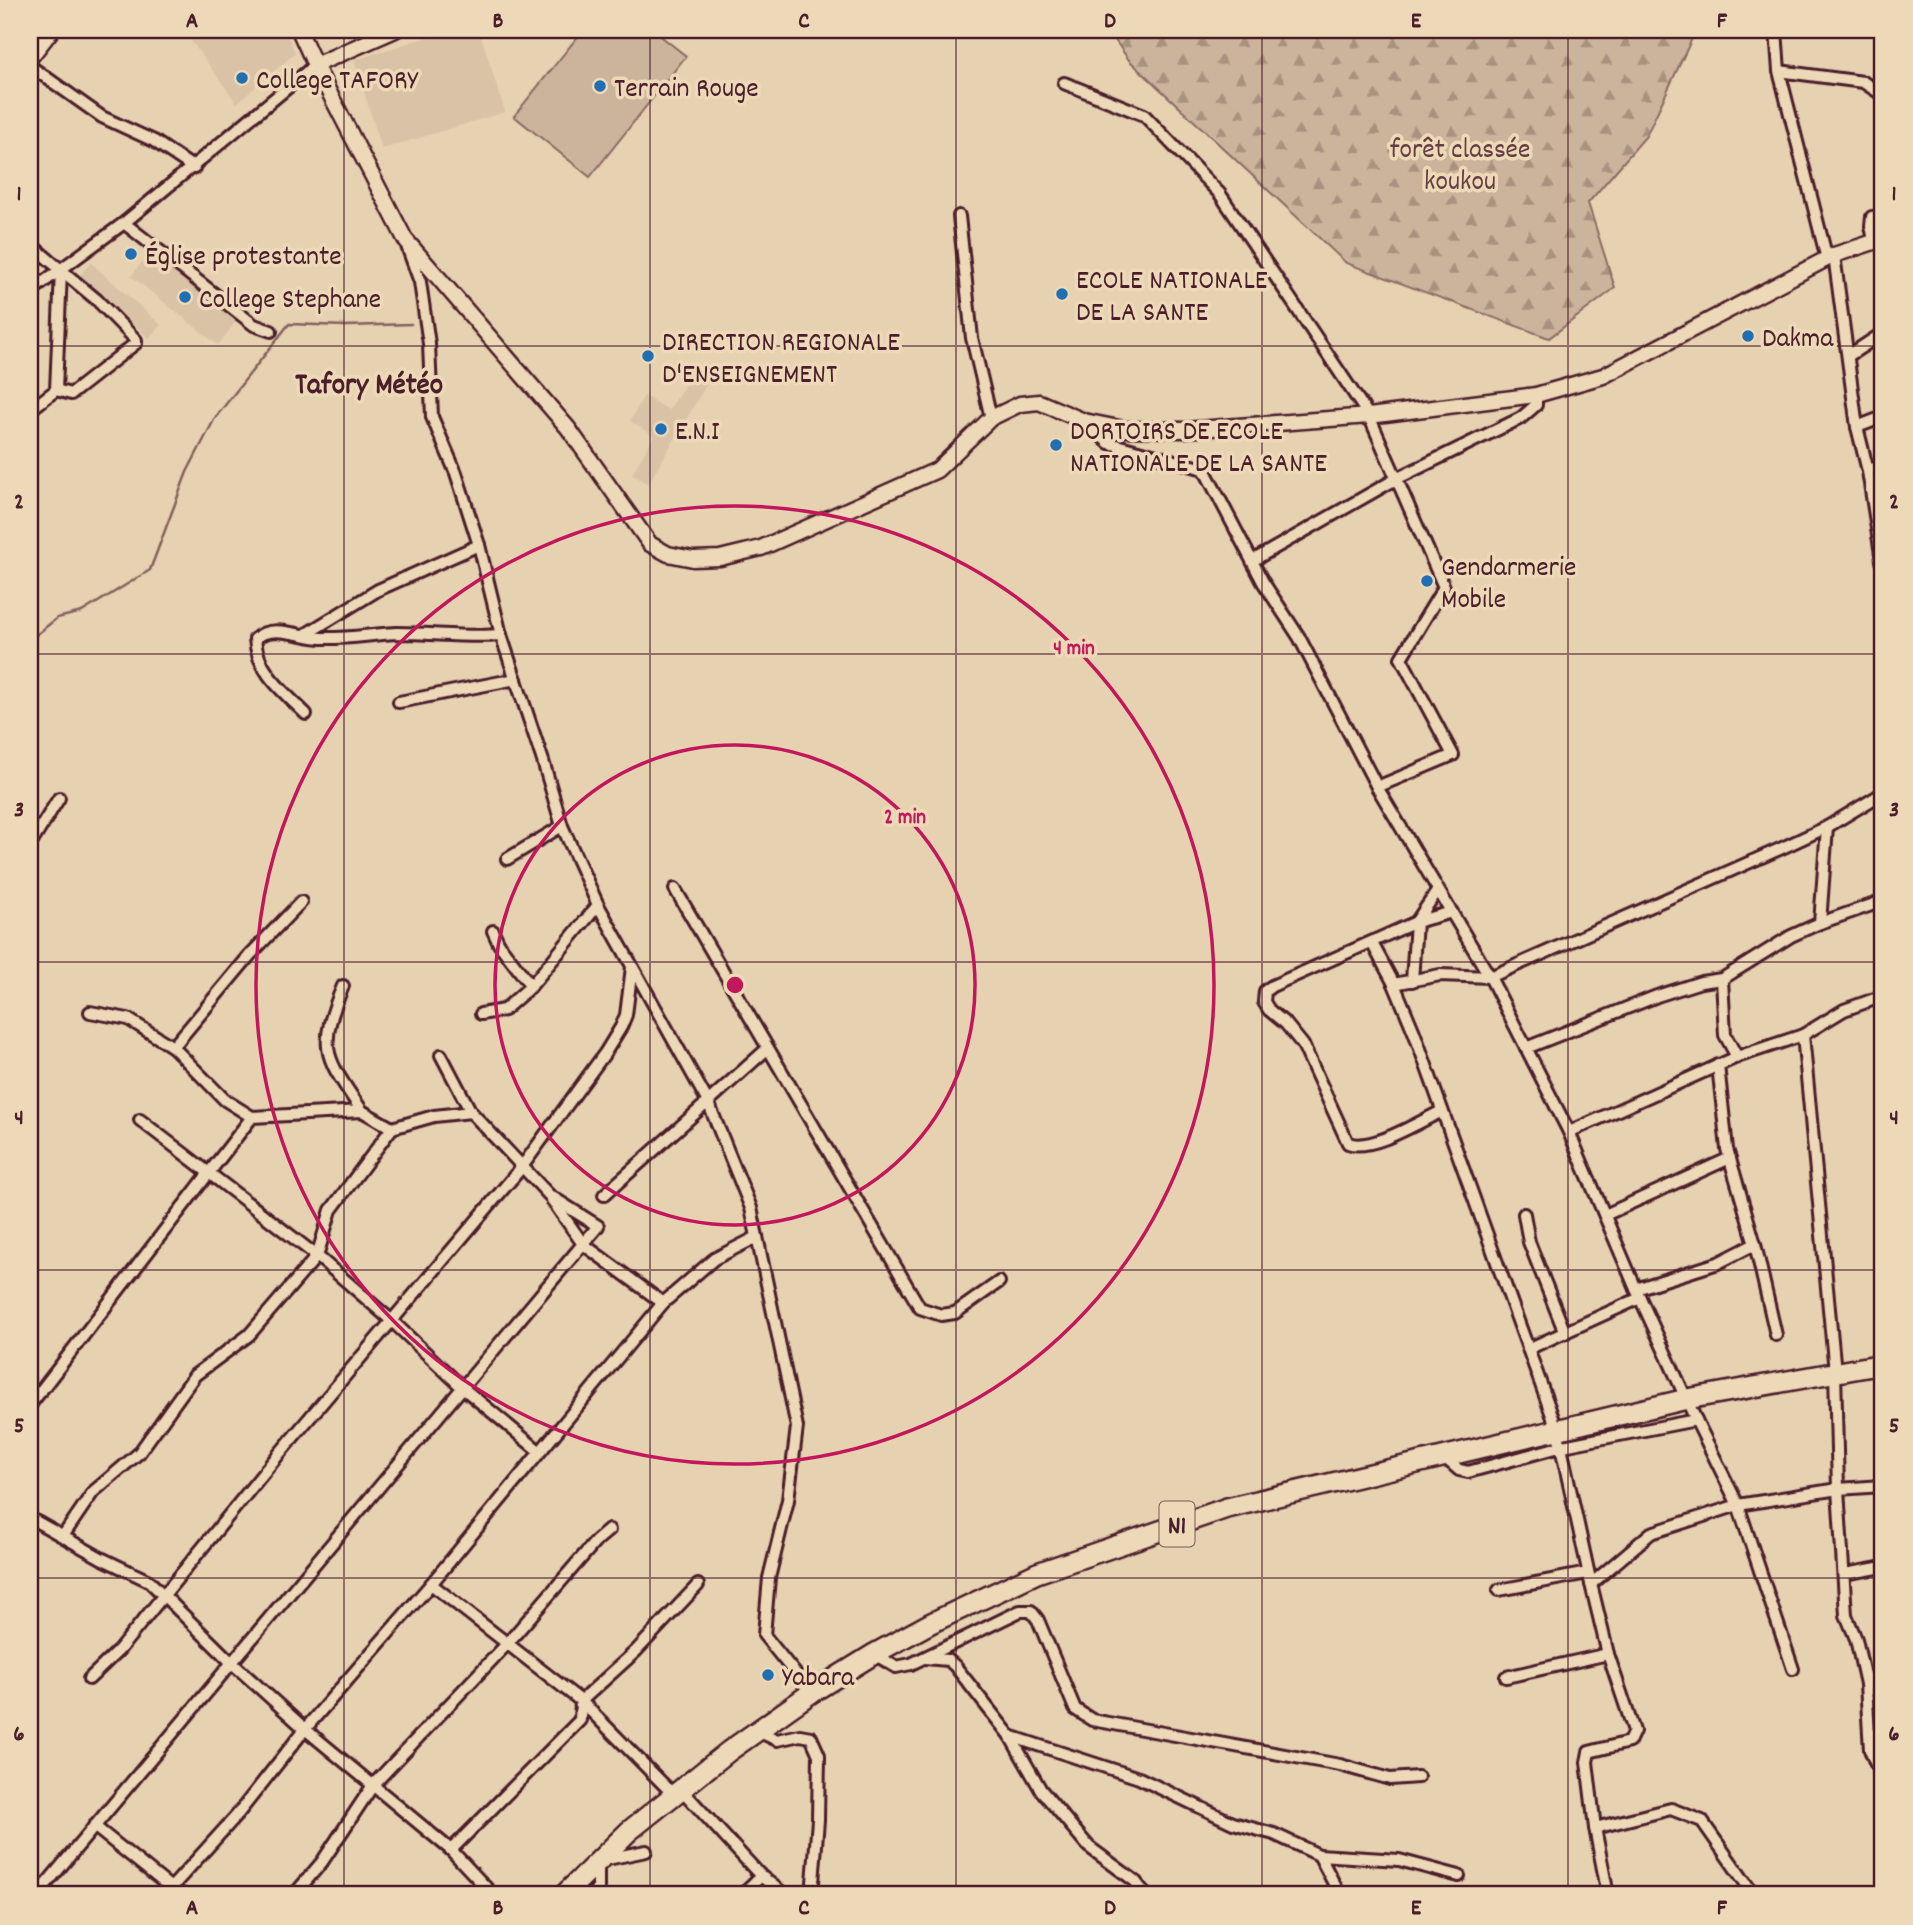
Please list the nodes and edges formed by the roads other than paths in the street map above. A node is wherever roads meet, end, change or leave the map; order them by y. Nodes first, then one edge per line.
1 (52, 30) edge
2 (299, 30) edge
3 (395, 30) edge
4 (1776, 30) edge
5 (30, 58) edge
6 (315, 65) junction
7 (30, 66) edge
8 (1779, 71) junction
9 (1063, 83) dead end
10 (1883, 94) edge
11 (194, 168) junction
12 (1883, 215) edge
13 (959, 216) dead end
14 (124, 223) junction
15 (405, 239) junction
16 (1879, 240) edge
17 (30, 244) edge
18 (1831, 257) junction
19 (61, 271) junction
20 (30, 292) edge
21 (271, 331) dead end
22 (1883, 333) edge
23 (1848, 356) junction
24 (56, 390) junction
25 (1536, 395) junction
26 (30, 410) edge
27 (1369, 416) junction
28 (1883, 417) edge
29 (991, 418) junction
30 (1084, 421) junction
31 (1857, 427) junction
32 (1883, 464) edge
33 (1868, 471) junction
34 (1396, 479) junction
35 (479, 544) junction
36 (1252, 561) junction
37 (1883, 567) edge
38 (306, 634) junction
39 (501, 635) junction
40 (516, 679) junction
41 (399, 702) dead end
42 (306, 714) dead end
43 (1377, 787) junction
44 (1883, 793) edge
45 (59, 798) dead end
46 (562, 826) junction
47 (1827, 827) junction
48 (30, 845) edge
49 (507, 859) dead end
50 (675, 889) dead end
51 (1438, 890) junction
52 (1883, 901) edge
53 (300, 902) dead end
54 (598, 905) junction
55 (1452, 912) junction
56 (1416, 922) junction
57 (1821, 923) junction
58 (493, 931) dead end
59 (1372, 943) junction
60 (632, 967) junction
61 (1490, 977) junction
62 (1723, 979) junction
63 (1412, 981) junction
64 (1394, 984) junction
65 (343, 986) dead end
66 (531, 986) junction
67 (1883, 996) edge
68 (90, 1012) dead end
69 (481, 1014) dead end
70 (1803, 1035) junction
71 (173, 1047) junction
72 (1526, 1048) junction
73 (767, 1049) junction
74 (441, 1055) dead end
75 (1737, 1057) junction
76 (1718, 1065) junction
77 (708, 1102) junction
78 (362, 1111) junction
79 (1443, 1111) junction
80 (471, 1112) junction
81 (252, 1116) junction
82 (141, 1120) dead end
83 (392, 1128) junction
84 (1569, 1132) junction
85 (1730, 1158) junction
86 (521, 1168) junction
87 (211, 1173) junction
88 (549, 1195) junction
89 (604, 1195) dead end
90 (1524, 1214) dead end
91 (1605, 1215) junction
92 (757, 1237) junction
93 (583, 1244) junction
94 (1755, 1244) junction
95 (317, 1256) junction
96 (999, 1282) dead end
97 (1638, 1294) junction
98 (663, 1303) junction
99 (392, 1321) junction
100 (1565, 1333) junction
101 (1776, 1335) dead end
102 (1528, 1349) junction
103 (1883, 1364) edge
104 (1835, 1372) junction
105 (463, 1388) junction
106 (1687, 1399) junction
107 (30, 1405) edge
108 (1696, 1420) junction
109 (1560, 1438) junction
110 (539, 1451) junction
111 (1883, 1486) edge
112 (1838, 1489) junction
113 (1738, 1505) junction
114 (30, 1518) edge
115 (609, 1530) dead end
116 (63, 1536) junction
117 (1883, 1567) edge
118 (1845, 1573) junction
119 (1589, 1579) junction
120 (431, 1584) junction
121 (698, 1585) dead end
122 (1499, 1590) dead end
123 (163, 1594) junction
124 (506, 1645) junction
125 (946, 1647) junction
126 (874, 1654) junction
127 (1608, 1654) junction
128 (925, 1658) junction
129 (948, 1660) junction
130 (232, 1662) junction
131 (1883, 1666) edge
132 (1793, 1669) dead end
133 (1506, 1677) dead end
134 (89, 1679) dead end
135 (1866, 1684) junction
136 (811, 1693) junction
137 (582, 1701) junction
138 (305, 1728) junction
139 (758, 1731) junction
140 (1010, 1736) junction
141 (1418, 1777) dead end
142 (1883, 1781) edge
143 (373, 1785) junction
144 (678, 1792) junction
145 (94, 1826) junction
146 (1595, 1828) junction
147 (451, 1850) junction
148 (646, 1851) dead end
149 (1319, 1855) junction
150 (598, 1861) junction
151 (761, 1876) junction
152 (1459, 1876) dead end
153 (171, 1888) junction
154 (34, 1894) edge
155 (183, 1895) edge
156 (295, 1895) edge
157 (493, 1895) edge
158 (564, 1895) edge
159 (591, 1895) edge
160 (741, 1895) edge
161 (785, 1895) edge
162 (811, 1895) edge
163 (1146, 1895) edge
164 (1340, 1895) edge
165 (1608, 1895) edge
166 (1754, 1895) edge

1 - 5 street
2 - 6 street
3 - 6 street
4 - 8 street
6 - 11 street
6 - 15 street
7 - 11 street
8 - 10 street
8 - 18 street
9 - 27 street
11 - 14 street
12 - 16 street
13 - 29 street
14 - 19 street
14 - 21 street
15 - 29 street
15 - 35 street
16 - 18 street
17 - 19 street
18 - 23 street
18 - 25 street
19 - 20 street
19 - 24 street
19 - 24 street
22 - 23 street
23 - 31 street
24 - 26 street
25 - 27 street
25 - 34 street
27 - 30 street
27 - 34 street
28 - 31 street
29 - 30 street
30 - 36 street
31 - 33 street
32 - 33 street
33 - 37 street
34 - 36 street
34 - 43 street
35 - 38 street
35 - 39 street
36 - 43 street
38 - 39 street
38 - 42 street
39 - 40 street
40 - 41 street
40 - 46 street
43 - 51 street
44 - 47 street
45 - 48 street
46 - 49 street
46 - 54 street
47 - 57 street
47 - 61 street
50 - 73 street
51 - 55 street
51 - 56 street
52 - 57 street
53 - 71 street
54 - 60 street
54 - 66 street
55 - 56 street
55 - 61 street
56 - 59 street
56 - 63 street
57 - 62 street
58 - 66 street
59 - 64 street
59 - 79 street
60 - 77 street
60 - 86 street
61 - 63 street
61 - 72 street
62 - 72 street
62 - 75 street
63 - 64 street
64 - 79 street
65 - 78 street
66 - 69 street
67 - 70 street
68 - 71 street
70 - 75 street
70 - 104 street
71 - 81 street
72 - 84 street
73 - 77 street
73 - 96 street
74 - 80 street
75 - 76 street
76 - 84 street
76 - 85 street
77 - 89 street
77 - 92 street
78 - 81 street
78 - 83 street
79 - 102 street
80 - 83 street
80 - 86 street
81 - 87 street
82 - 87 street
83 - 95 street
84 - 91 street
85 - 91 street
85 - 94 street
86 - 88 street
86 - 99 street
87 - 95 street
87 - 107 street
88 - 93 street
88 - 93 street
90 - 100 street
91 - 97 street
92 - 98 street
92 - 136 street
93 - 98 street
93 - 105 street
94 - 97 street
94 - 101 street
95 - 99 street
95 - 116 street
97 - 100 street
97 - 106 street
98 - 110 street
99 - 105 street
99 - 123 street
100 - 102 street
102 - 109 street
103 - 104 highway, N1
104 - 106 highway, N1
104 - 112 street
105 - 110 street
105 - 130 street
106 - 108 street
106 - 109 highway, N1
108 - 109 street
108 - 113 street
109 - 119 street
109 - 126 highway, N1
110 - 120 street
111 - 112 street
112 - 113 street
112 - 118 street
113 - 119 street
113 - 132 street
114 - 116 street
115 - 124 street
116 - 123 street
117 - 118 street
118 - 135 street
119 - 122 street
119 - 127 street
120 - 124 street
120 - 138 street
121 - 137 street
123 - 130 street
123 - 134 street
124 - 137 street
124 - 143 street
125 - 128 street
125 - 129 street
125 - 141 street
126 - 128 street
126 - 136 highway, N1
127 - 133 street
127 - 146 street
128 - 129 street
129 - 140 street
130 - 138 street
130 - 145 street
131 - 135 street
135 - 142 street
136 - 139 highway, N1
137 - 144 street
137 - 147 street
138 - 143 street
138 - 153 street
139 - 144 highway, N1
139 - 162 street
140 - 149 street
140 - 163 street
143 - 147 street
143 - 156 street
144 - 150 highway, N1
144 - 151 street
145 - 153 street
145 - 154 street
146 - 165 street
146 - 166 street
147 - 157 street
148 - 150 street
149 - 152 street
149 - 164 street
150 - 158 highway, N1
150 - 159 street
151 - 160 street
151 - 161 street
153 - 155 street

